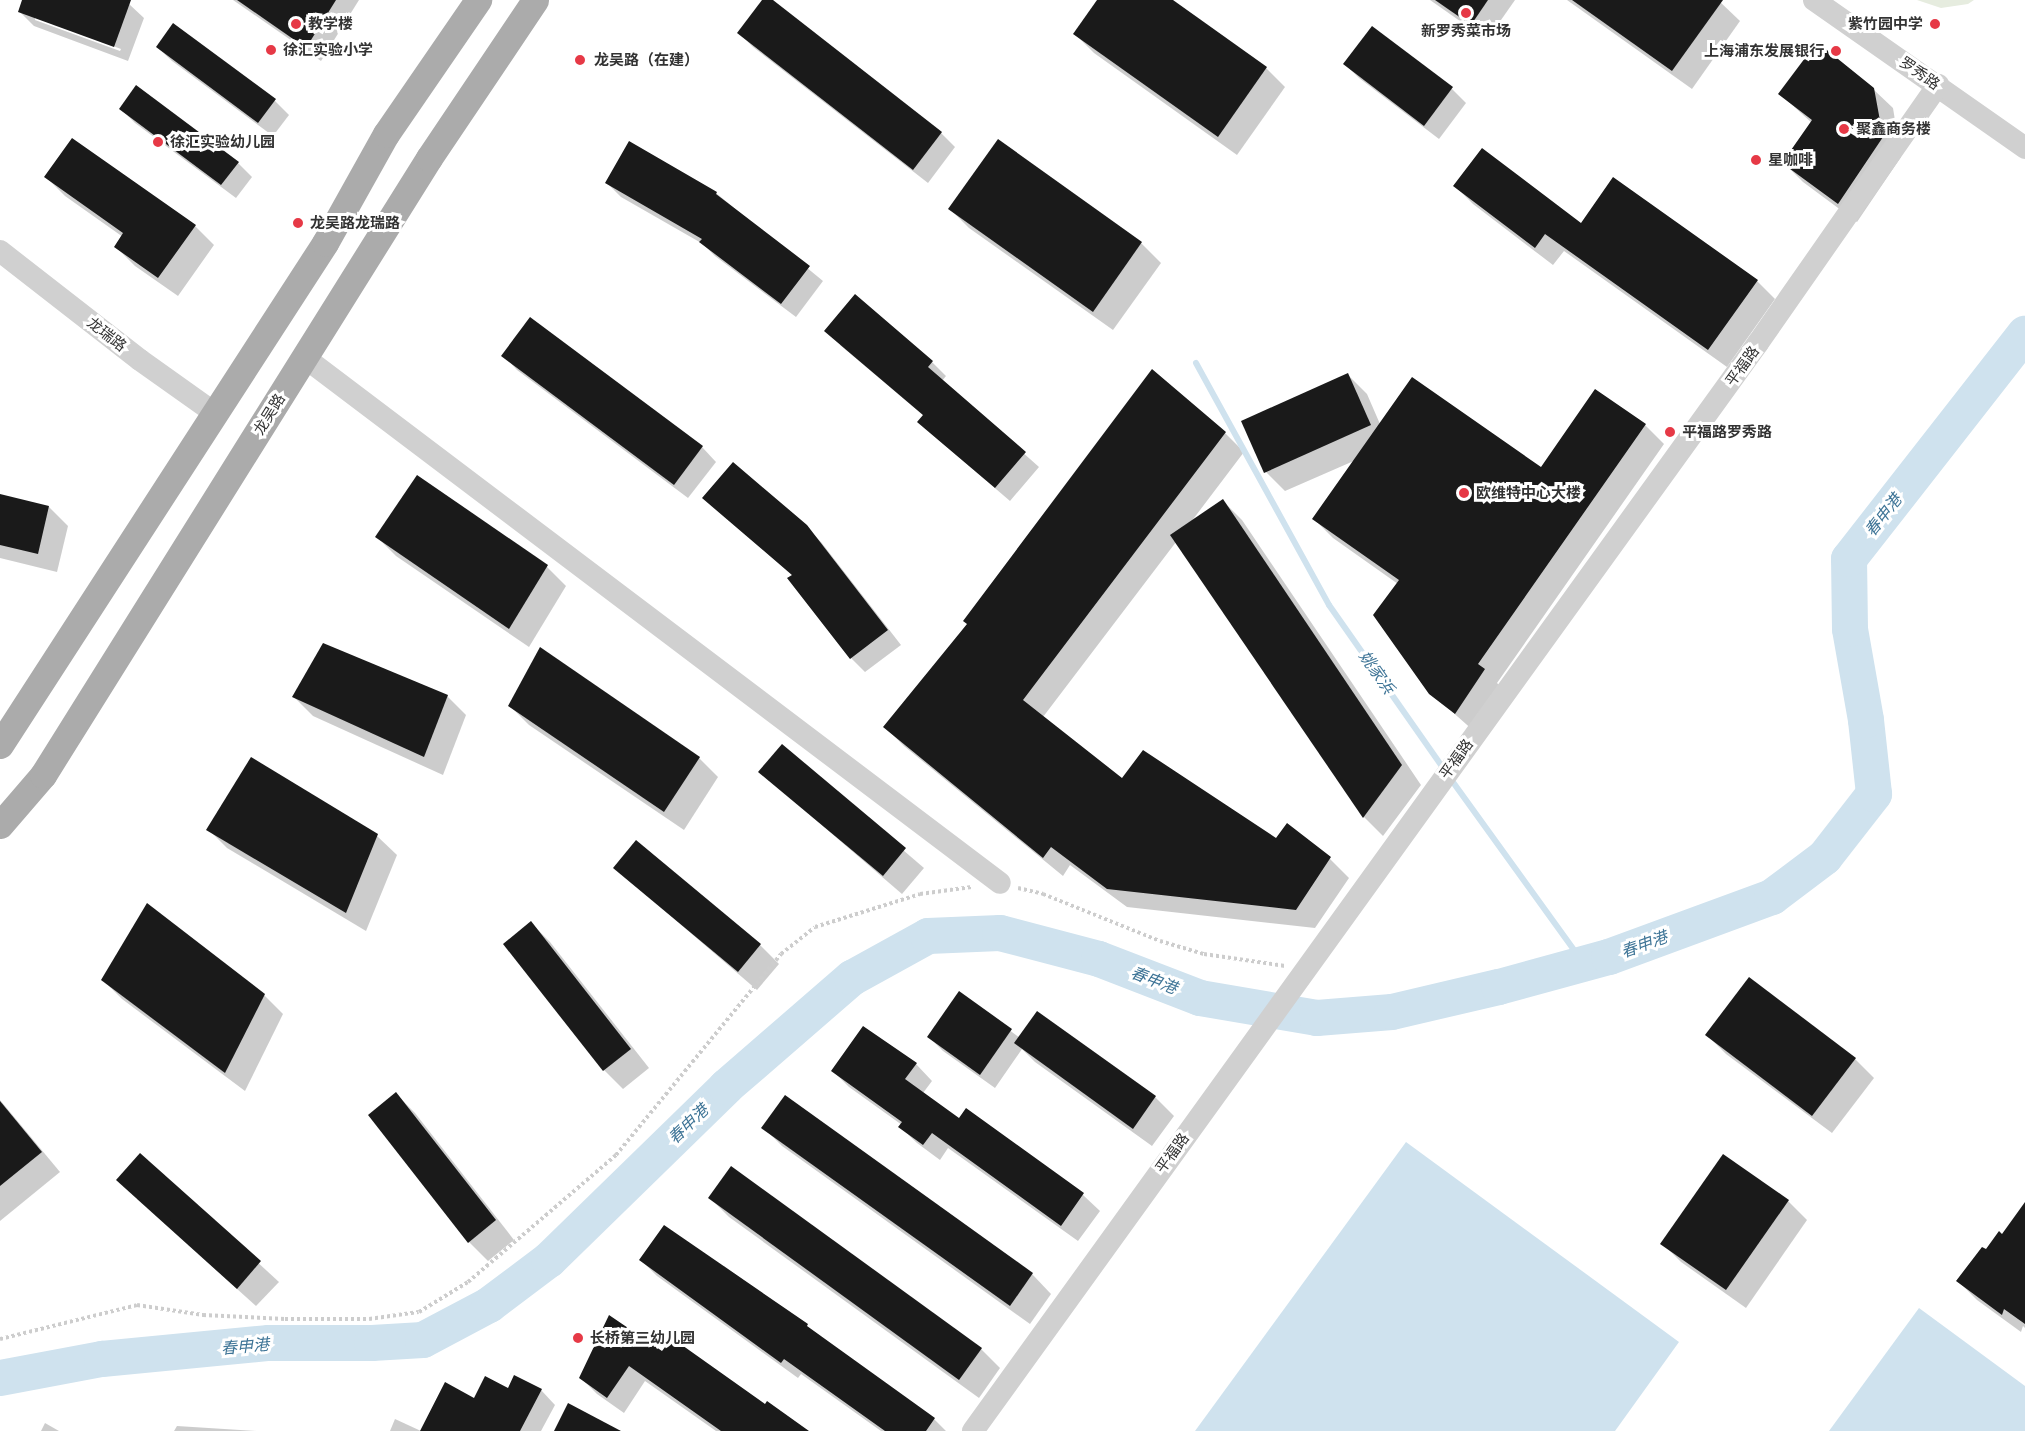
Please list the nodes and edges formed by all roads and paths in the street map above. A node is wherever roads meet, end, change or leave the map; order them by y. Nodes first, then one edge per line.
1 (478, 0) edge
2 (535, 0) edge
3 (1814, 0) edge
4 (1938, 85) junction
5 (2025, 148) edge
6 (0, 251) edge
7 (304, 357) junction
8 (216, 414) junction
9 (0, 745) edge
10 (0, 825) edge
11 (1000, 883) junction
12 (1300, 975) junction
13 (0, 1339) edge
14 (973, 1431) edge

1 - 8 main road
2 - 7 main road, 龙吴路
3 - 4 street, 罗秀路
4 - 5 street, 罗秀路
4 - 12 street, 平福路
6 - 8 street, 龙瑞路
7 - 10 main road, 龙吴路
7 - 11 street
8 - 9 main road
11 - 12 path
11 - 13 path
12 - 14 street, 平福路

